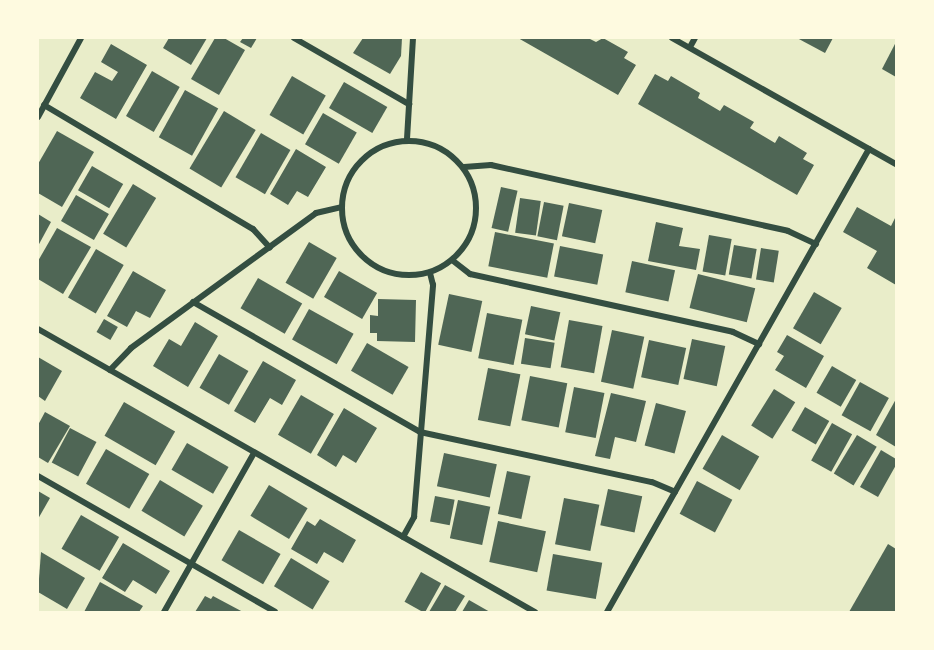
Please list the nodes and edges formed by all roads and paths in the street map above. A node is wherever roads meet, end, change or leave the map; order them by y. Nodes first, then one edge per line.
1 (81, 38) edge
2 (294, 38) edge
3 (413, 38) edge
4 (672, 38) edge
5 (695, 38) edge
6 (690, 47) junction
7 (409, 104) junction
8 (44, 105) junction
9 (38, 117) edge
10 (407, 139) junction
11 (869, 149) junction
12 (897, 164) edge
13 (464, 167) junction
14 (341, 207) junction
15 (816, 244) junction
16 (270, 248) junction
17 (452, 260) junction
18 (430, 273) junction
19 (193, 302) junction
20 (38, 329) edge
21 (759, 344) junction
22 (110, 370) junction
23 (420, 432) junction
24 (254, 453) junction
25 (38, 476) edge
26 (675, 492) junction
27 (403, 537) junction
28 (192, 564) junction
29 (164, 612) edge
30 (275, 612) edge
31 (535, 612) edge
32 (607, 612) edge

1 - 8 street
2 - 7 street
3 - 7 street
4 - 6 street
5 - 6 street
6 - 11 street
7 - 10 street
8 - 9 street
8 - 16 street
10 - 13 street
10 - 14 street
11 - 12 street
11 - 15 street
13 - 15 street
13 - 17 street
14 - 16 street
14 - 18 street
15 - 21 street
16 - 19 street
17 - 18 street
17 - 21 street
18 - 23 street
19 - 22 street
19 - 23 street
20 - 22 street
21 - 26 street
22 - 24 street
23 - 26 street
23 - 27 street
24 - 27 street
24 - 28 street
25 - 28 street
26 - 32 street
27 - 31 street
28 - 29 street
28 - 30 street

